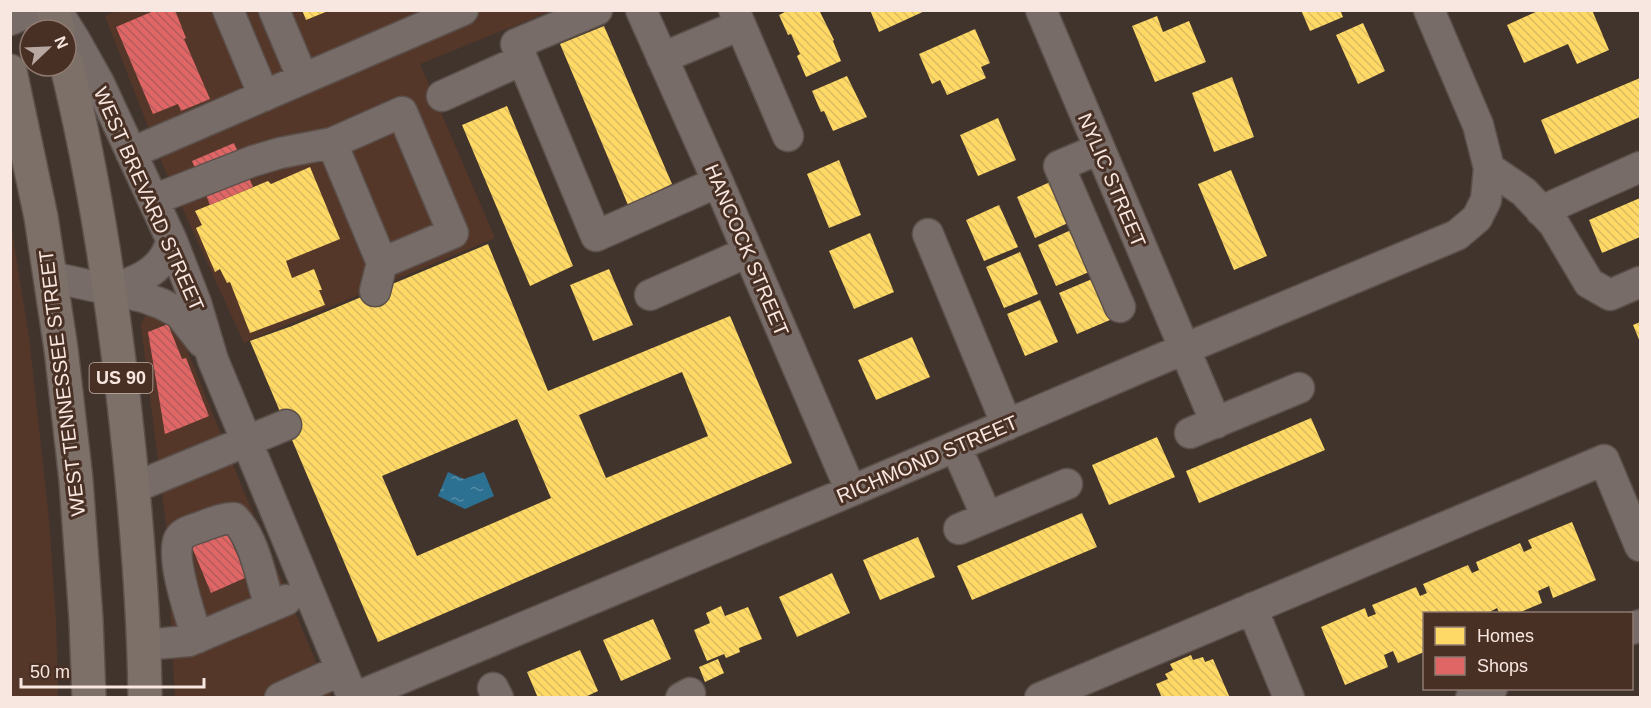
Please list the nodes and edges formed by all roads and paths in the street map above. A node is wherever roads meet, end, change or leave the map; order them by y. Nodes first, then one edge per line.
1 (33, 10) edge
2 (54, 10) edge
3 (228, 10) edge
4 (274, 10) edge
5 (463, 10) edge
6 (597, 10) edge
7 (641, 10) edge
8 (1041, 10) edge
9 (1429, 10) edge
10 (737, 18) edge
11 (10, 20) edge
12 (662, 58) junction
13 (522, 60) junction
14 (10, 71) edge
15 (69, 78) edge
16 (303, 79) junction
17 (264, 96) junction
18 (442, 96) dead end
19 (788, 136) dead end
20 (332, 143) junction
21 (1100, 149) junction
22 (131, 153) junction
23 (1641, 167) edge
24 (1490, 168) junction
25 (718, 182) junction
26 (153, 200) junction
27 (1542, 210) junction
28 (928, 234) dead end
29 (172, 241) junction
30 (748, 252) junction
31 (1144, 255) junction
32 (1105, 272) junction
33 (51, 277) junction
34 (1641, 282) edge
35 (110, 290) junction
36 (650, 295) dead end
37 (1120, 307) dead end
38 (1184, 350) junction
39 (213, 360) junction
40 (1299, 388) dead end
41 (286, 425) dead end
42 (1007, 425) junction
43 (247, 441) junction
44 (956, 447) junction
45 (1066, 484) dead end
46 (133, 488) junction
47 (851, 491) junction
48 (987, 517) junction
49 (959, 529) dead end
50 (1641, 546) edge
51 (309, 591) junction
52 (270, 607) junction
53 (1252, 608) junction
54 (197, 638) junction
55 (143, 645) junction
56 (341, 670) junction
57 (1488, 690) edge
58 (296, 694) edge
59 (89, 698) edge
60 (145, 698) edge
61 (353, 698) edge
62 (1040, 698) edge
63 (1289, 698) edge
64 (1471, 698) edge

1 - 11 street
2 - 22 street, WEST BREVARD STREET
3 - 17 street
4 - 16 street
5 - 16 street
6 - 13 street
7 - 12 street, HANCOCK STREET
8 - 21 street, NYLIC STREET
9 - 24 street
10 - 12 street
10 - 19 street
12 - 25 street, HANCOCK STREET
13 - 18 street
13 - 25 street
14 - 33 main road, WEST TENNESSEE STREET / US 90
15 - 35 main road, US 90
16 - 17 street
17 - 22 street
20 - 20 street
20 - 26 street
21 - 31 street, NYLIC STREET
21 - 32 street
22 - 26 street, WEST BREVARD STREET
23 - 27 street
24 - 27 street
24 - 38 street, RICHMOND STREET
25 - 30 street, HANCOCK STREET
26 - 29 street, WEST BREVARD STREET
27 - 34 street
28 - 42 street
29 - 35 street
29 - 39 street, WEST BREVARD STREET
30 - 36 street
30 - 47 street, HANCOCK STREET
31 - 32 street
31 - 38 street, NYLIC STREET
32 - 37 street
33 - 35 street, WEST BREVARD STREET
33 - 59 main road, WEST TENNESSEE STREET / US 90
35 - 39 street, WEST BREVARD STREET
35 - 46 main road, US 90
38 - 40 street, NYLIC STREET
38 - 42 street, RICHMOND STREET
39 - 43 street, WEST BREVARD STREET
41 - 43 street
42 - 44 street, RICHMOND STREET
43 - 46 street
43 - 51 street, WEST BREVARD STREET
44 - 47 street, RICHMOND STREET
44 - 48 street
45 - 48 street
46 - 55 main road, US 90
47 - 61 street, RICHMOND STREET
48 - 49 street
50 - 53 street
51 - 52 street
51 - 56 street, WEST BREVARD STREET
52 - 54 street
52 - 54 street
53 - 62 street
53 - 63 street
54 - 55 street
55 - 60 main road, US 90
56 - 58 street
56 - 61 street, WEST BREVARD STREET
57 - 64 street

